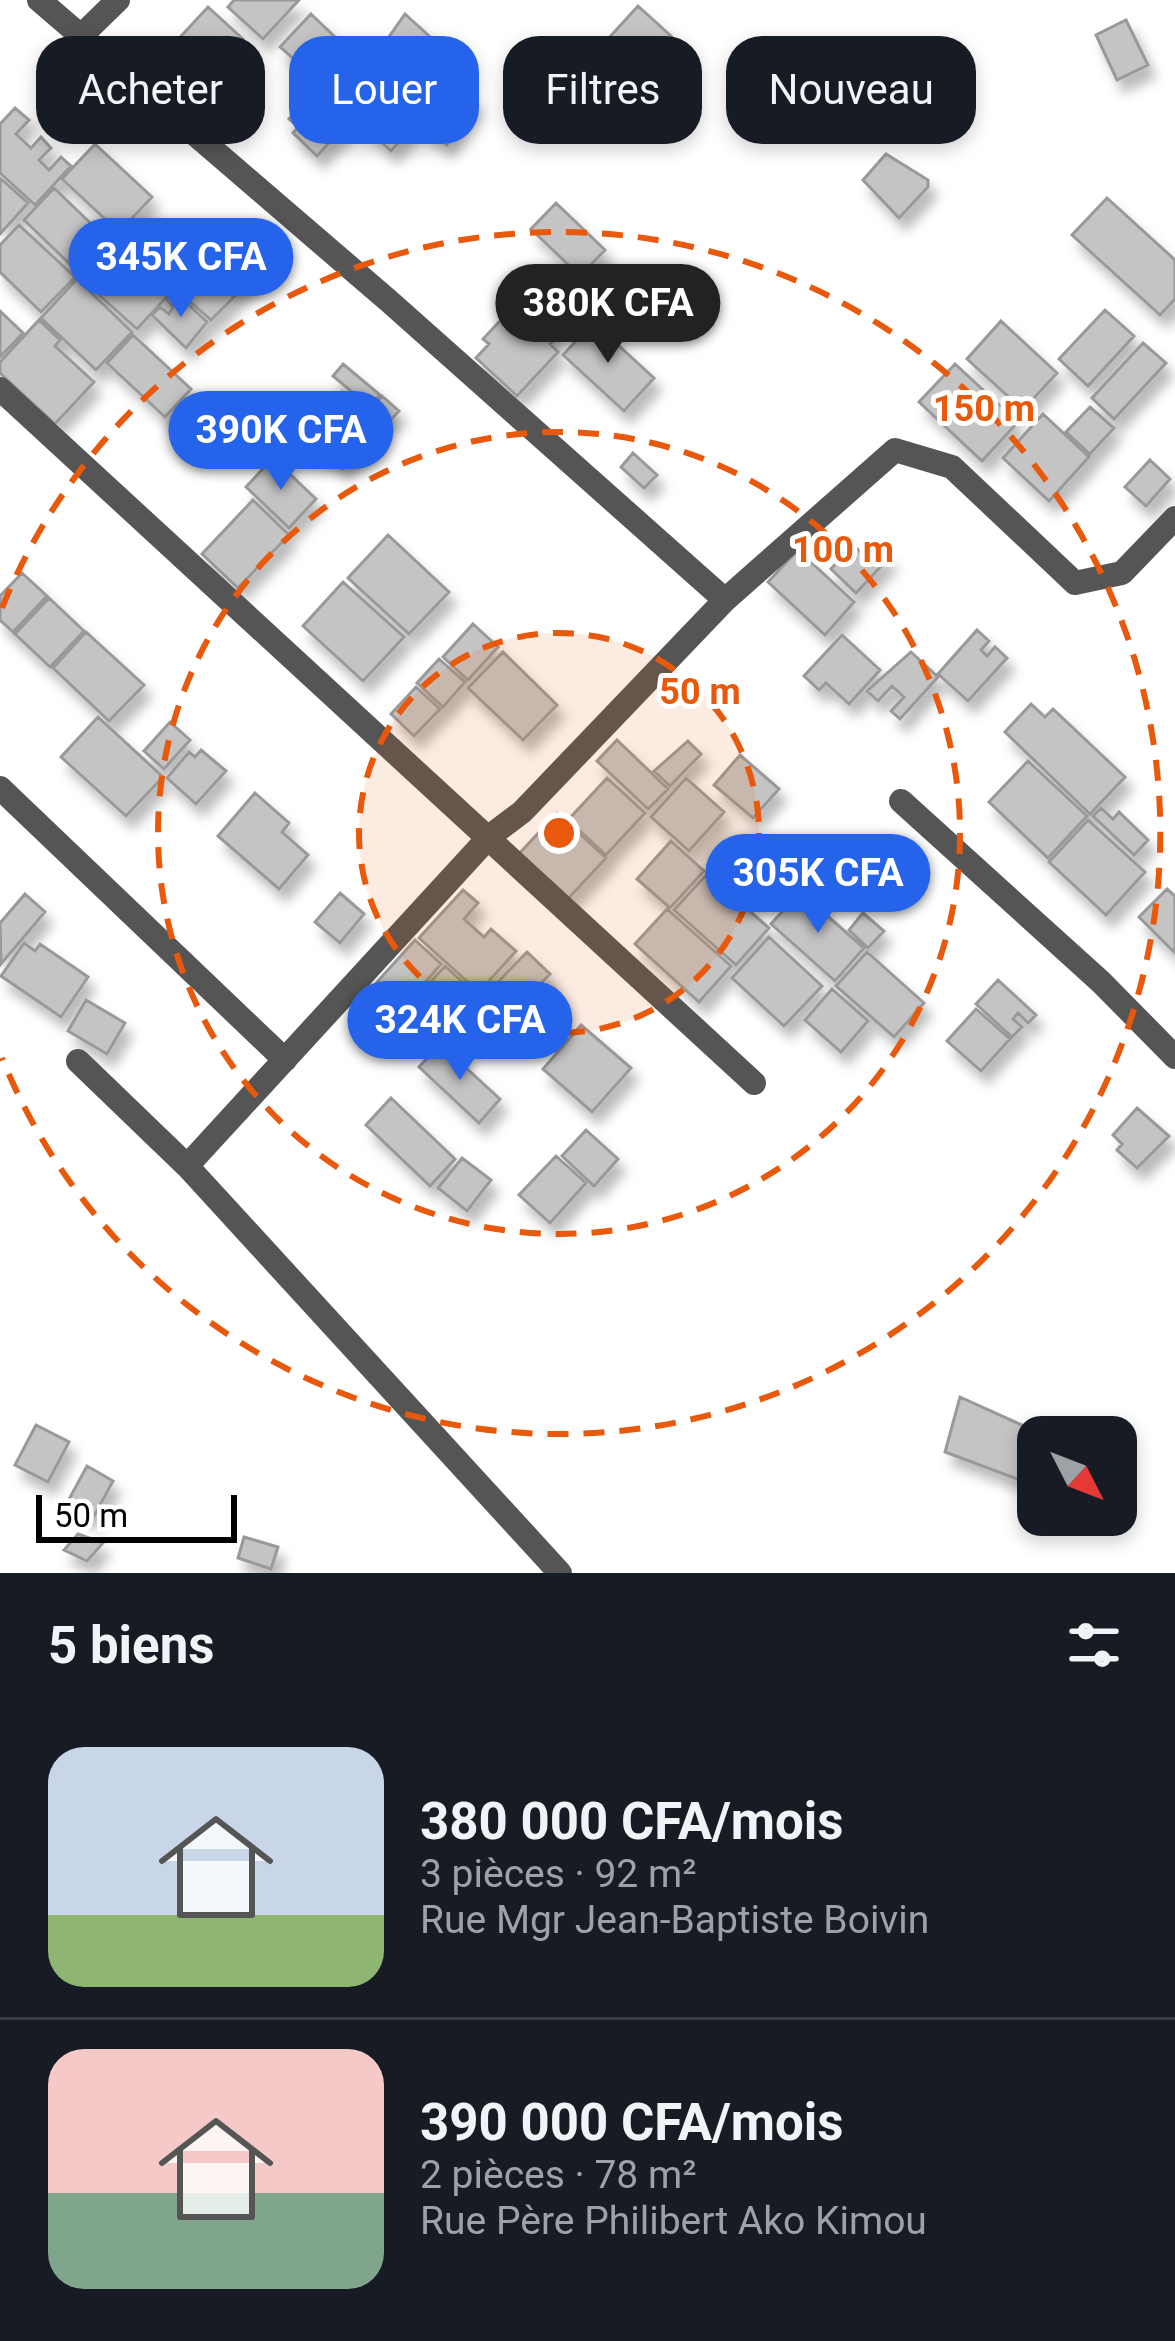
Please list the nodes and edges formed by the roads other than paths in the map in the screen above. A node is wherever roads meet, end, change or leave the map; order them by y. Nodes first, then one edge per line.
1 (38, 0) edge
2 (118, 0) edge
3 (81, 36) joint
4 (206, 144) edge
5 (0, 389) edge
6 (1175, 518) edge
7 (724, 600) junction
8 (0, 788) edge
9 (901, 801) dead end
10 (490, 836) junction
11 (1175, 1057) edge
12 (285, 1060) junction
13 (78, 1061) dead end
14 (754, 1083) dead end
15 (187, 1166) junction
16 (560, 1573) edge

1 - 3 street
2 - 3 street
4 - 7 street
5 - 10 street
6 - 7 street
7 - 10 street
8 - 12 street
9 - 11 street
10 - 12 street
10 - 14 street
12 - 15 street
13 - 15 street
15 - 16 street

